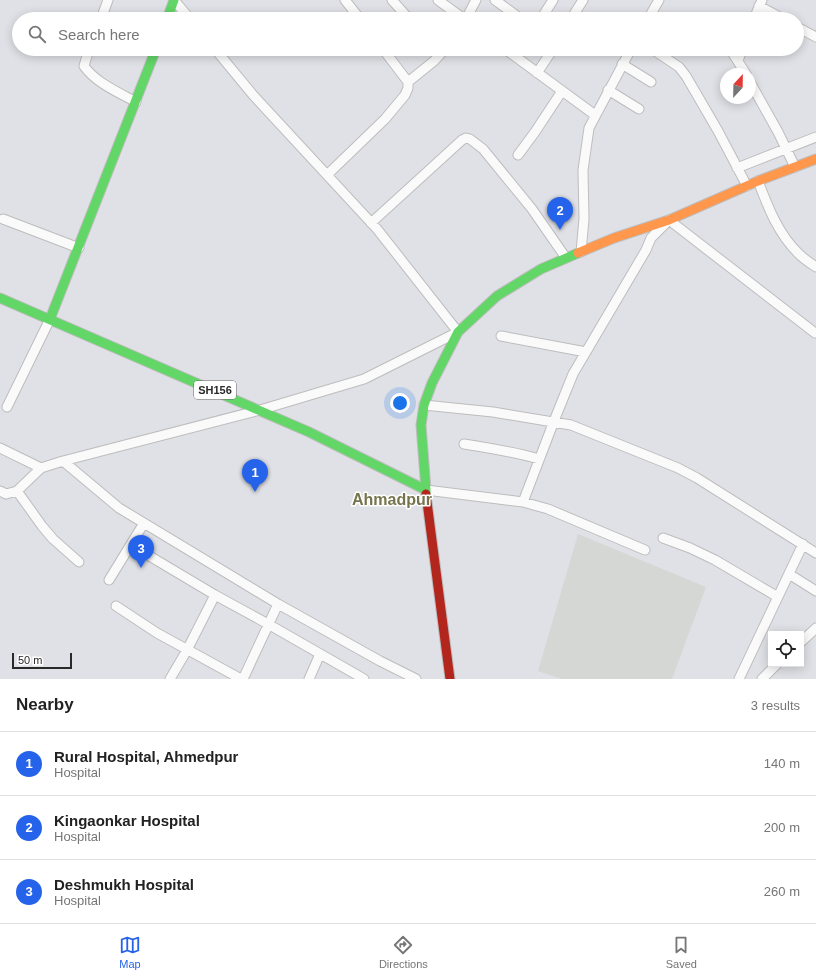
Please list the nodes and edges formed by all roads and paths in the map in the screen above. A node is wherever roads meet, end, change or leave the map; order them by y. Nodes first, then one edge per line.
1 (108, 0) edge
2 (174, 0) edge
3 (345, 0) edge
4 (392, 0) edge
5 (438, 0) edge
6 (495, 0) edge
7 (552, 0) edge
8 (583, 0) edge
9 (659, 0) edge
10 (475, 1) edge
11 (761, 3) edge
12 (103, 12) edge
13 (170, 12) edge
14 (184, 12) edge
15 (354, 12) edge
16 (403, 12) edge
17 (455, 12) edge
18 (469, 12) edge
19 (511, 12) edge
20 (545, 12) edge
21 (575, 12) edge
22 (652, 12) edge
23 (773, 12) edge
24 (804, 31) edge
25 (816, 37) edge
26 (87, 56) edge
27 (153, 56) edge
28 (221, 56) edge
29 (388, 56) edge
30 (438, 56) edge
31 (521, 56) edge
32 (548, 56) edge
33 (627, 56) edge
34 (663, 56) edge
35 (735, 56) edge
36 (740, 56) edge
37 (738, 61) junction
38 (622, 64) junction
39 (742, 68) edge
40 (537, 73) junction
41 (408, 82) junction
42 (651, 82) dead end
43 (608, 90) junction
44 (562, 91) junction
45 (756, 93) edge
46 (136, 102) junction
47 (639, 109) dead end
48 (595, 115) junction
49 (816, 137) edge
50 (786, 149) junction
51 (518, 155) dead end
52 (816, 159) edge
53 (795, 167) junction
54 (737, 168) junction
55 (327, 175) junction
56 (758, 181) junction
57 (747, 186) junction
58 (3, 219) dead end
59 (669, 220) junction
60 (371, 223) junction
61 (79, 248) junction
62 (581, 252) junction
63 (566, 258) junction
64 (816, 267) edge
65 (0, 298) edge
66 (50, 319) junction
67 (458, 332) junction
68 (816, 333) edge
69 (501, 336) dead end
70 (586, 352) junction
71 (424, 405) junction
72 (7, 408) dead end
73 (260, 410) junction
74 (554, 421) junction
75 (464, 444) dead end
76 (0, 448) edge
77 (539, 459) junction
78 (63, 461) junction
79 (41, 468) junction
80 (426, 490) junction
81 (0, 491) edge
82 (17, 491) junction
83 (523, 502) junction
84 (144, 523) junction
85 (663, 538) dead end
86 (803, 544) junction
87 (131, 545) junction
88 (645, 550) dead end
89 (816, 553) edge
90 (79, 562) dead end
91 (789, 574) junction
92 (109, 580) dead end
93 (816, 591) edge
94 (215, 595) junction
95 (778, 596) junction
96 (278, 604) junction
97 (116, 606) dead end
98 (268, 624) junction
99 (816, 628) edge
100 (804, 639) edge
101 (187, 650) junction
102 (320, 654) junction
103 (774, 667) edge
104 (170, 679) edge
105 (242, 679) edge
106 (309, 679) edge
107 (364, 679) edge
108 (416, 679) edge
109 (450, 679) edge
110 (739, 679) edge
111 (762, 679) edge

1 - 12 street
2 - 13 main road
2 - 14 street
3 - 15 street
4 - 16 street
5 - 17 street
6 - 19 street
7 - 20 street
8 - 21 street
9 - 22 street
10 - 18 street
11 - 23 street
24 - 25 street
26 - 46 street
27 - 46 main road
28 - 55 street
29 - 41 street
30 - 41 street
31 - 40 street
32 - 40 street
33 - 38 street
34 - 54 street
35 - 37 street
36 - 37 street
37 - 39 street
38 - 42 street
38 - 43 street
40 - 44 street
41 - 55 street
43 - 47 street
43 - 48 street
44 - 48 street
44 - 51 street
45 - 50 street
46 - 61 main road
48 - 62 street
49 - 50 street
50 - 53 street
50 - 54 street
52 - 53 main road
53 - 56 main road
54 - 57 street
55 - 60 street
56 - 57 main road
56 - 64 street
57 - 59 main road
58 - 61 street
59 - 62 main road
59 - 68 street
59 - 70 street
60 - 63 street
60 - 67 street
61 - 66 main road
62 - 63 main road
63 - 67 main road
65 - 66 main road, SH156
66 - 72 street
66 - 73 main road, SH156
67 - 71 main road
67 - 73 street
69 - 70 street
70 - 74 street
71 - 74 street
71 - 80 main road
73 - 78 street
73 - 80 main road, SH156
74 - 77 street
74 - 86 street
75 - 77 street
76 - 79 street
77 - 83 street
78 - 79 street
78 - 84 street
79 - 82 street
80 - 83 street
80 - 109 main road
81 - 82 street
82 - 90 street
83 - 88 street
84 - 87 street
84 - 96 street
85 - 95 street
86 - 89 street
86 - 91 street
87 - 92 street
87 - 94 street
91 - 93 street
91 - 95 street
94 - 98 street
94 - 101 street
95 - 110 street
96 - 98 street
96 - 108 street
97 - 101 street
98 - 102 street
98 - 105 street
99 - 100 street
101 - 104 street
101 - 105 street
102 - 106 street
102 - 107 street
103 - 111 street

